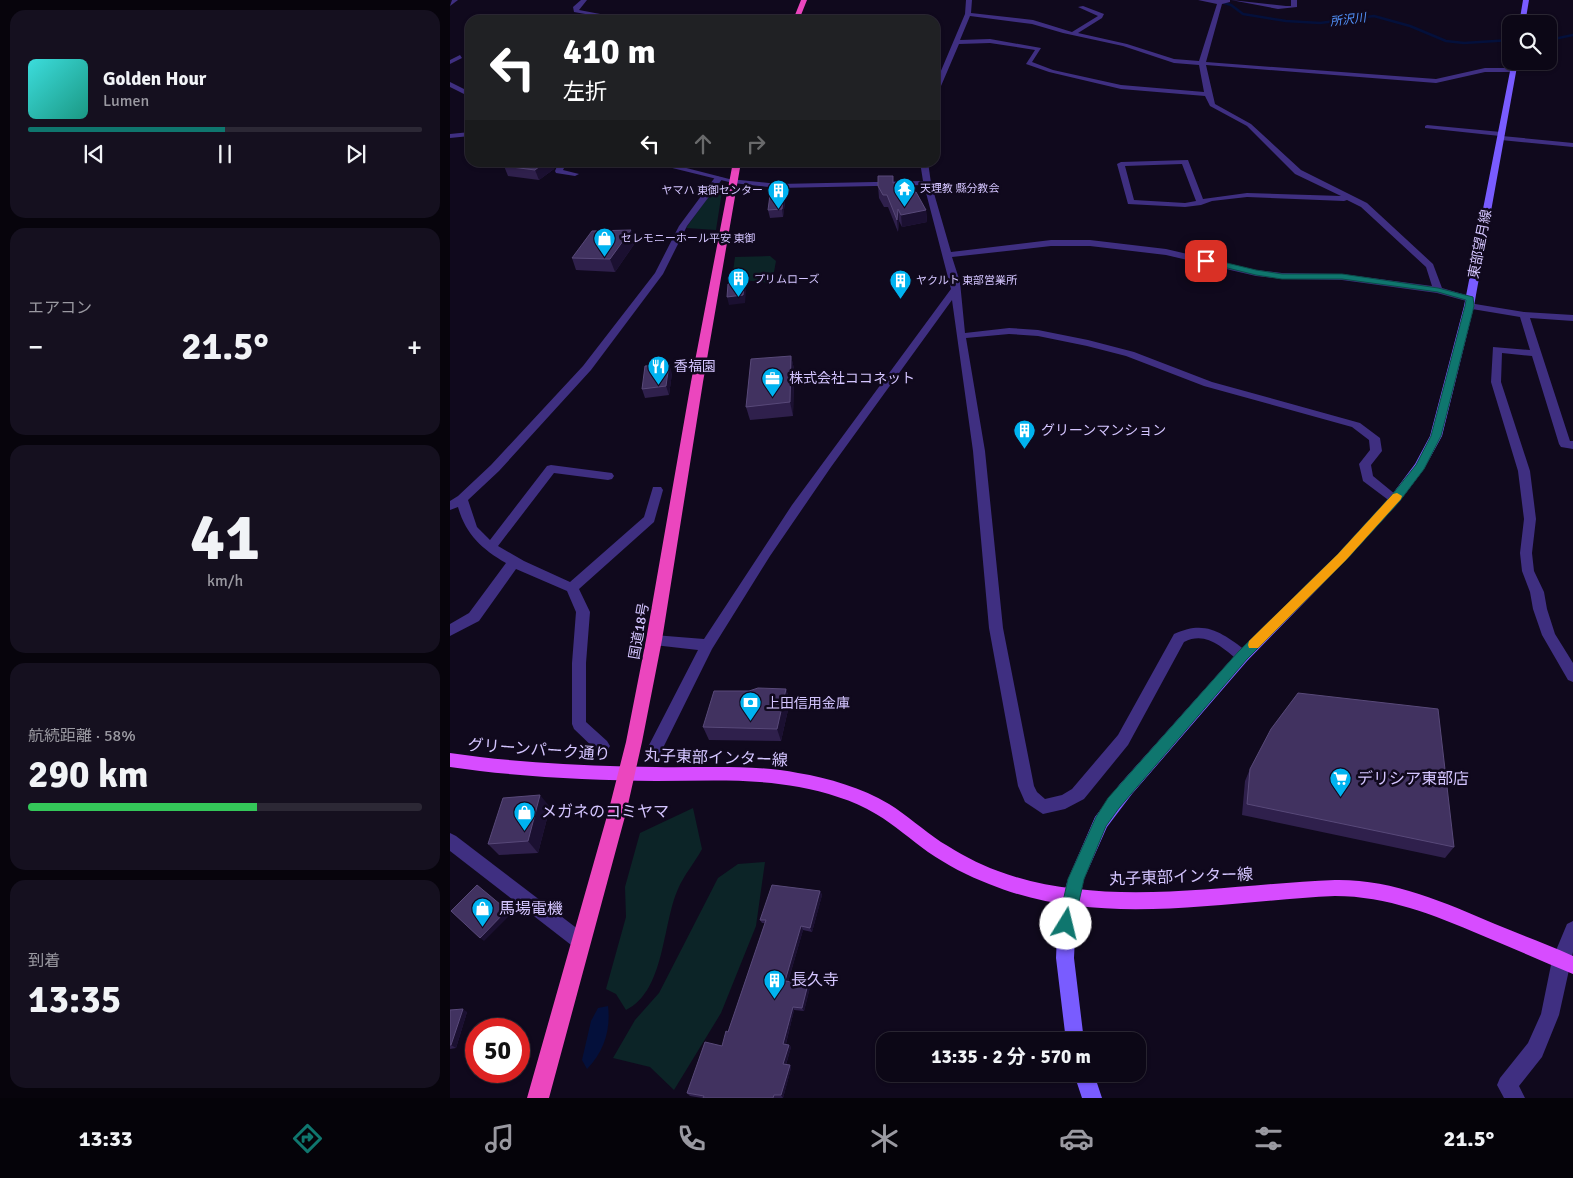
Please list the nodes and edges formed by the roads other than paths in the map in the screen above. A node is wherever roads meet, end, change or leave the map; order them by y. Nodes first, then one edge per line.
1 (456, 0) edge
2 (584, 0) edge
3 (804, 0) edge
4 (970, 0) edge
5 (1201, 0) edge
6 (1294, 0) edge
7 (1526, 0) edge
8 (1228, 1) edge
9 (450, 4) edge
10 (1081, 7) dead end
11 (968, 14) junction
12 (600, 15) edge
13 (798, 15) edge
14 (1524, 15) edge
15 (1074, 33) junction
16 (957, 42) junction
17 (460, 57) dead end
18 (450, 62) edge
19 (1202, 63) junction
20 (1502, 68) edge
21 (1514, 70) edge
22 (940, 81) edge
23 (450, 84) edge
24 (465, 92) edge
25 (1208, 94) junction
26 (1427, 127) dead end
27 (465, 134) edge
28 (450, 136) edge
29 (1501, 136) junction
30 (1573, 145) edge
31 (561, 167) edge
32 (673, 167) edge
33 (734, 167) edge
34 (925, 167) edge
35 (575, 174) dead end
36 (726, 179) junction
37 (927, 183) junction
38 (1350, 199) junction
39 (1201, 204) junction
40 (949, 255) junction
41 (955, 290) junction
42 (1438, 290) junction
43 (1470, 302) junction
44 (1524, 316) junction
45 (1573, 318) edge
46 (961, 336) junction
47 (1537, 354) junction
48 (1573, 445) edge
49 (608, 476) dead end
50 (657, 490) dead end
51 (1395, 499) junction
52 (456, 503) edge
53 (490, 548) junction
54 (515, 561) junction
55 (572, 588) junction
56 (450, 631) edge
57 (654, 640) junction
58 (708, 645) junction
59 (1243, 656) junction
60 (1573, 676) edge
61 (602, 746) dead end
62 (655, 748) dead end
63 (450, 760) edge
64 (625, 774) junction
65 (450, 841) edge
66 (1071, 897) junction
67 (1573, 930) edge
68 (581, 942) junction
69 (1567, 962) edge
70 (1074, 1032) edge
71 (1087, 1082) edge
72 (538, 1098) edge
73 (1092, 1098) edge
74 (1515, 1098) edge

1 - 9 street
2 - 12 street
3 - 13 highway
4 - 11 street
5 - 8 street
6 - 8 street
7 - 14 main road
8 - 19 street
10 - 15 street
11 - 15 street
11 - 16 street
15 - 19 street
16 - 22 street
16 - 25 street
17 - 18 street
19 - 20 street
19 - 25 street
21 - 29 main road, 東部望月線
23 - 24 street
25 - 38 street
26 - 29 street
27 - 28 street
29 - 30 street
29 - 43 main road, 東部望月線
31 - 35 street
32 - 36 street
33 - 36 highway, 国道18号
34 - 37 street
36 - 37 street
36 - 52 street
36 - 57 highway, 国道18号
37 - 40 street
38 - 39 street
38 - 42 street
39 - 39 street
40 - 41 street
40 - 42 street
41 - 46 street
41 - 58 street
42 - 43 street
43 - 44 street
43 - 51 main road, 東部望月線
44 - 45 street
44 - 47 street
46 - 51 street
46 - 59 street
47 - 48 street
47 - 60 street
49 - 53 street
50 - 55 street
51 - 59 main road, 東部望月線
52 - 53 street
53 - 54 street
54 - 55 street
54 - 56 street
55 - 61 street
57 - 58 street
57 - 64 highway, 国道18号
58 - 62 street
59 - 66 main road, 東部望月線
63 - 64 main road, グリーンパーク通り
64 - 66 main road, 丸子東部インター線
64 - 68 highway, 国道18号
65 - 68 street
66 - 69 main road, 丸子東部インター線
66 - 70 main road, 東部望月線
67 - 69 street
68 - 72 highway, 国道18号
69 - 74 street
71 - 73 main road

